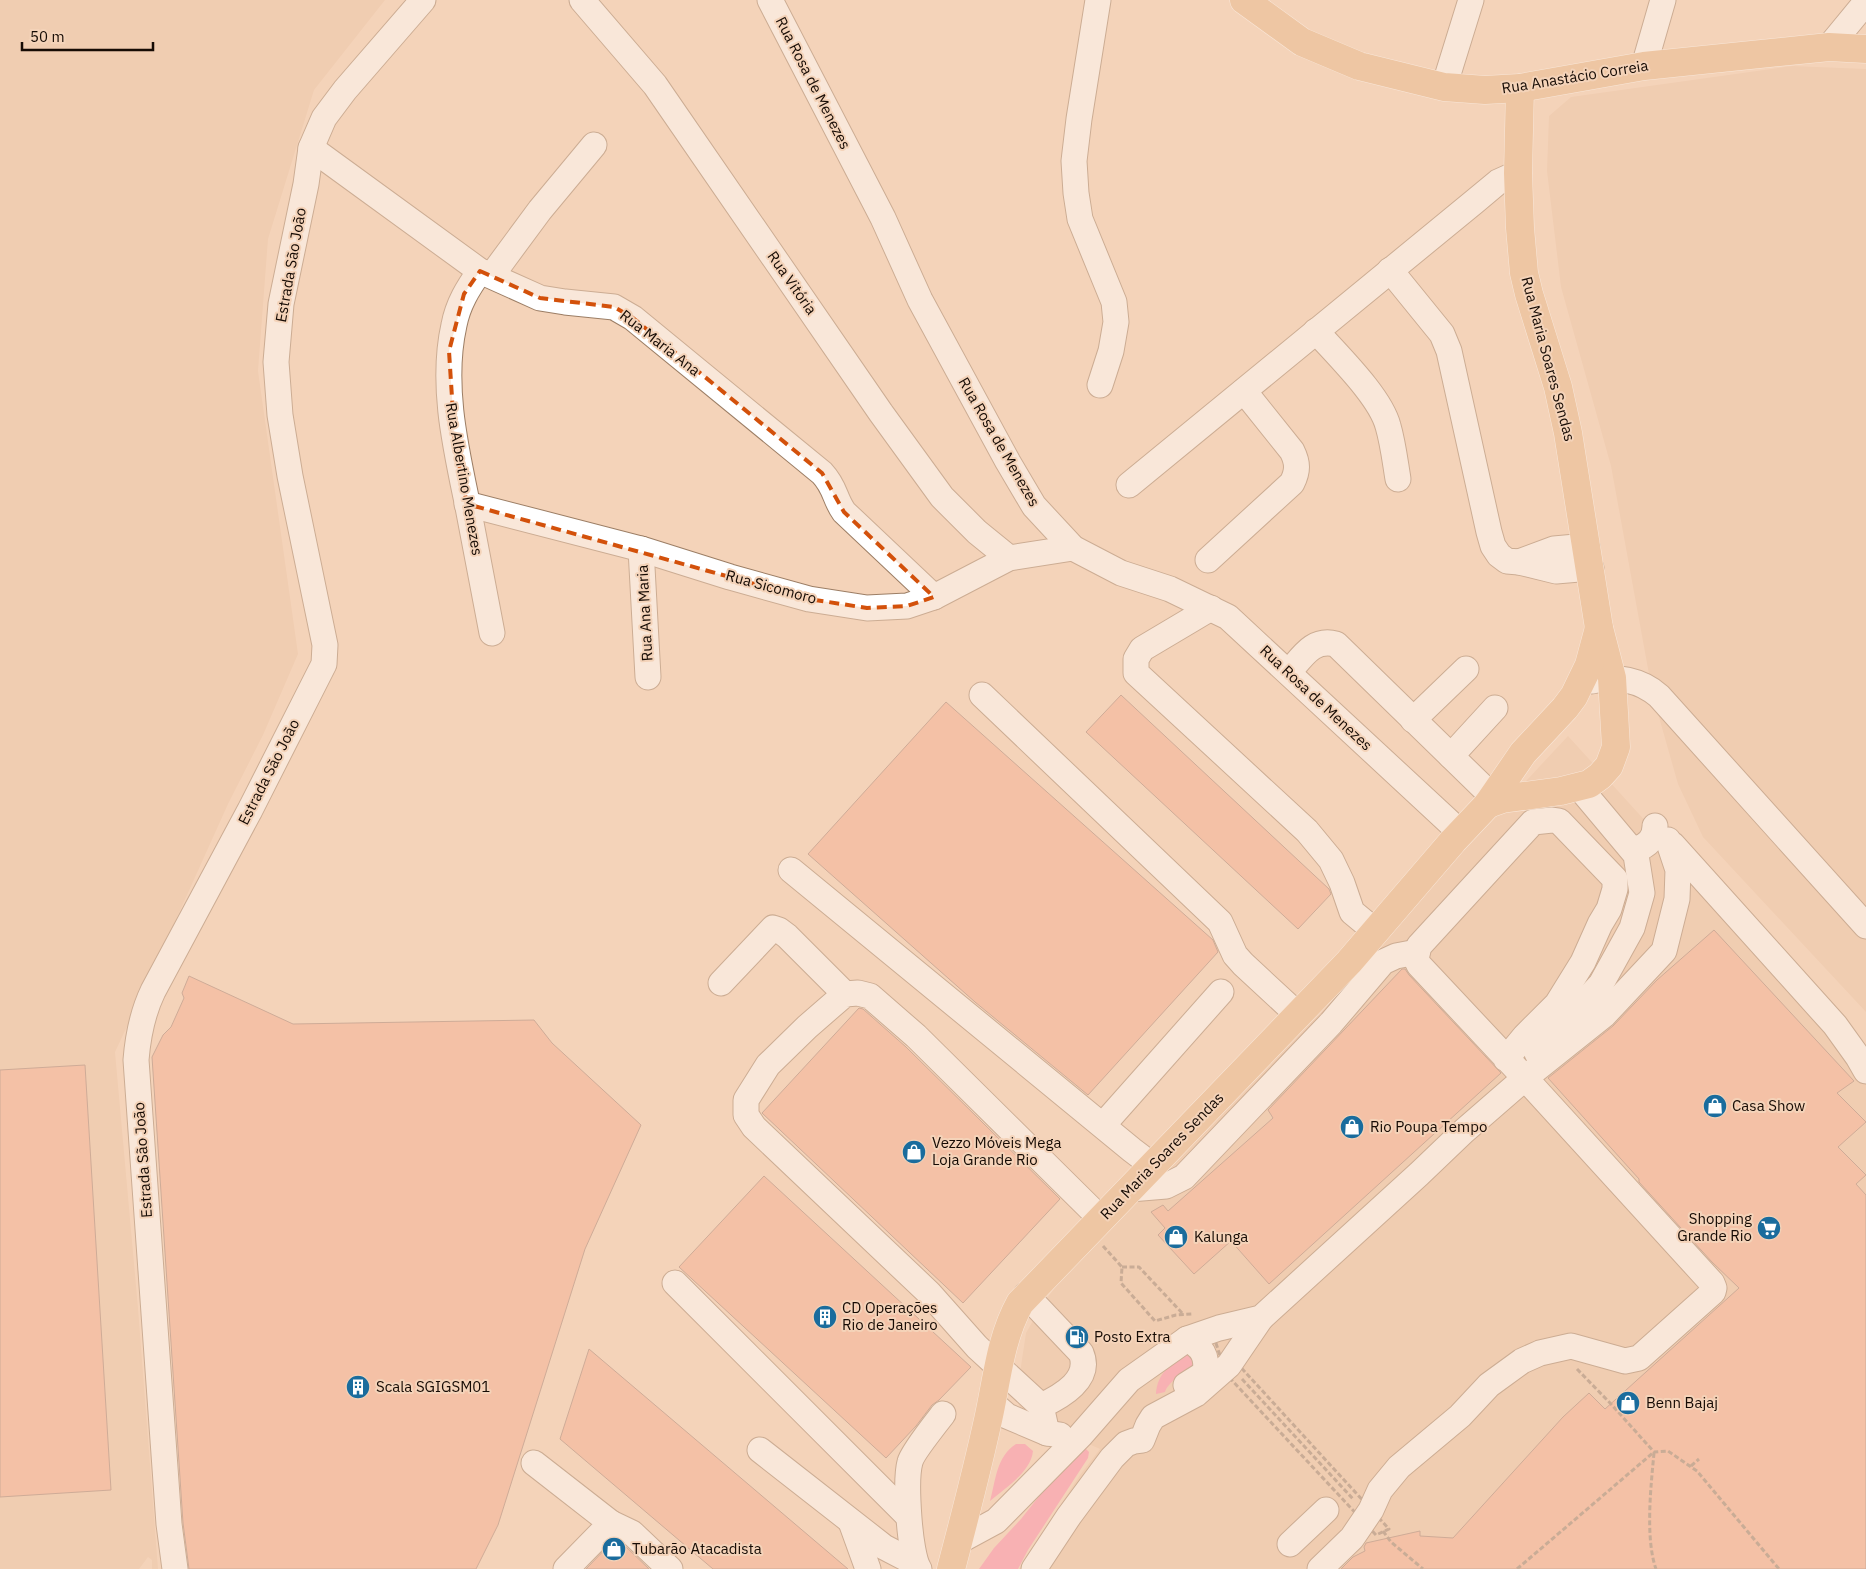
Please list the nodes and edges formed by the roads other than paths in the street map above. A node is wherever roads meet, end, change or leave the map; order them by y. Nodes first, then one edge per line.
1 (422, 0) edge
2 (582, 0) edge
3 (770, 0) edge
4 (1098, 0) edge
5 (1244, 0) edge
6 (1471, 0) edge
7 (1663, 0) edge
8 (1866, 2) edge
9 (1271, 9) edge
10 (1829, 46) junction
11 (1866, 49) edge
12 (1644, 66) junction
13 (1444, 87) junction
14 (1520, 88) junction
15 (594, 145) dead end
16 (311, 148) junction
17 (1518, 173) junction
18 (1390, 270) junction
19 (486, 273) junction
20 (1316, 331) junction
21 (1100, 385) dead end
22 (1244, 391) junction
23 (1398, 479) dead end
24 (1129, 485) dead end
25 (467, 504) junction
26 (1073, 548) junction
27 (641, 549) junction
28 (1589, 557) junction
29 (1009, 558) junction
30 (1208, 560) dead end
31 (934, 597) junction
32 (1211, 608) junction
33 (1599, 628) junction
34 (492, 633) dead end
35 (1466, 670) dead end
36 (1289, 672) junction
37 (648, 677) dead end
38 (1612, 678) junction
39 (1580, 685) junction
40 (982, 695) dead end
41 (1495, 708) dead end
42 (1565, 708) junction
43 (1413, 720) junction
44 (1616, 732) junction
45 (1523, 753) junction
46 (1451, 756) junction
47 (1579, 787) junction
48 (1552, 792) junction
49 (1490, 800) junction
50 (1461, 833) junction
51 (1662, 833) junction
52 (1633, 848) junction
53 (791, 870) dead end
54 (1678, 870) junction
55 (1866, 926) edge
56 (1375, 931) junction
57 (1417, 952) junction
58 (721, 983) dead end
59 (1221, 992) dead end
60 (845, 994) junction
61 (1298, 1015) junction
62 (1516, 1069) junction
63 (1866, 1071) edge
64 (1103, 1126) junction
65 (1154, 1166) junction
66 (1130, 1189) junction
67 (1095, 1224) junction
68 (675, 1283) dead end
69 (1026, 1295) junction
70 (1261, 1318) junction
71 (1187, 1340) junction
72 (999, 1367) junction
73 (1041, 1406) junction
74 (943, 1414) dead end
75 (989, 1415) junction
76 (1047, 1432) junction
77 (1080, 1436) junction
78 (760, 1450) dead end
79 (1057, 1460) junction
80 (534, 1463) dead end
81 (1326, 1510) dead end
82 (908, 1516) junction
83 (851, 1521) junction
84 (611, 1523) junction
85 (958, 1541) junction
86 (1290, 1544) dead end
87 (917, 1566) edge
88 (175, 1569) edge
89 (566, 1569) edge
90 (670, 1569) edge
91 (868, 1569) edge
92 (951, 1569) edge
93 (1016, 1569) edge
94 (1034, 1569) edge
95 (1320, 1569) edge

1 - 16 street, Estrada São João
2 - 29 street, Rua Vitória
3 - 26 street, Rua Rosa de Menezes
4 - 21 street
5 - 9 main road, Rua Anastácio Correia
6 - 13 street
7 - 12 street
8 - 10 street
9 - 13 main road, Rua Anastácio Correia
10 - 11 main road, Rua Anastácio Correia
10 - 12 main road, Rua Anastácio Correia
12 - 14 main road, Rua Anastácio Correia
13 - 14 main road, Rua Anastácio Correia
14 - 17 main road, Rua Maria Soares Sendas
15 - 19 street, Rua Albertino Menezes
16 - 19 street, Rua Maria Ana
16 - 88 street, Estrada São João
17 - 18 street
17 - 28 main road, Rua Maria Soares Sendas
18 - 20 street
18 - 28 street
19 - 25 street, Rua Albertino Menezes
19 - 31 street, Rua Maria Ana
20 - 22 street
20 - 23 street
22 - 24 street
22 - 30 street
25 - 27 street, Rua Sicomoro
25 - 34 street, Rua Albertino Menezes
26 - 29 street, Rua Sicomoro
26 - 32 street, Rua Rosa de Menezes
27 - 31 street, Rua Sicomoro
27 - 37 street, Rua Ana Maria
28 - 33 main road, Rua Maria Soares Sendas
29 - 31 street, Rua Sicomoro
32 - 36 street, Rua Rosa de Menezes
32 - 56 street
33 - 38 main road, Rua Maria Soares Sendas
33 - 39 main road, Rua Maria Soares Sendas
35 - 43 street
36 - 43 street
36 - 50 street, Rua Rosa de Menezes
38 - 39 street
38 - 44 main road, Rua Maria Soares Sendas
38 - 55 street
39 - 42 main road, Rua Maria Soares Sendas
40 - 61 street
41 - 46 street
42 - 44 main road
42 - 45 main road, Rua Maria Soares Sendas
43 - 46 street
44 - 47 main road, Rua Maria Soares Sendas
45 - 48 main road
45 - 49 main road, Rua Maria Soares Sendas
46 - 49 street
47 - 48 main road, Rua Maria Soares Sendas
47 - 52 street
48 - 49 main road, Rua Maria Soares Sendas
49 - 50 main road, Rua Maria Soares Sendas
50 - 56 main road, Rua Maria Soares Sendas
51 - 52 street
51 - 54 street
51 - 63 street
52 - 54 street
52 - 62 street
53 - 64 street
54 - 62 street
56 - 61 main road, Rua Maria Soares Sendas
57 - 62 street
57 - 62 street
57 - 66 street
58 - 60 street
59 - 64 street
60 - 67 street
60 - 72 street
61 - 65 main road, Rua Maria Soares Sendas
62 - 70 street
62 - 95 street
64 - 65 street
65 - 66 main road, Rua Maria Soares Sendas
66 - 67 main road, Rua Maria Soares Sendas
67 - 69 main road, Rua Maria Soares Sendas
68 - 82 street
69 - 72 main road, Rua Maria Soares Sendas
69 - 73 street
70 - 71 street
70 - 94 street
71 - 77 street
71 - 93 street
72 - 73 street
72 - 75 main road, Rua Maria Soares Sendas
73 - 76 street
74 - 82 street
75 - 76 street
75 - 79 street
75 - 85 main road, Rua Maria Soares Sendas
76 - 77 street
77 - 79 street
78 - 83 street
79 - 85 street
80 - 84 street
81 - 86 street
82 - 87 street
83 - 87 street
83 - 91 street
84 - 89 street
84 - 90 street
85 - 92 main road, Rua Maria Soares Sendas

